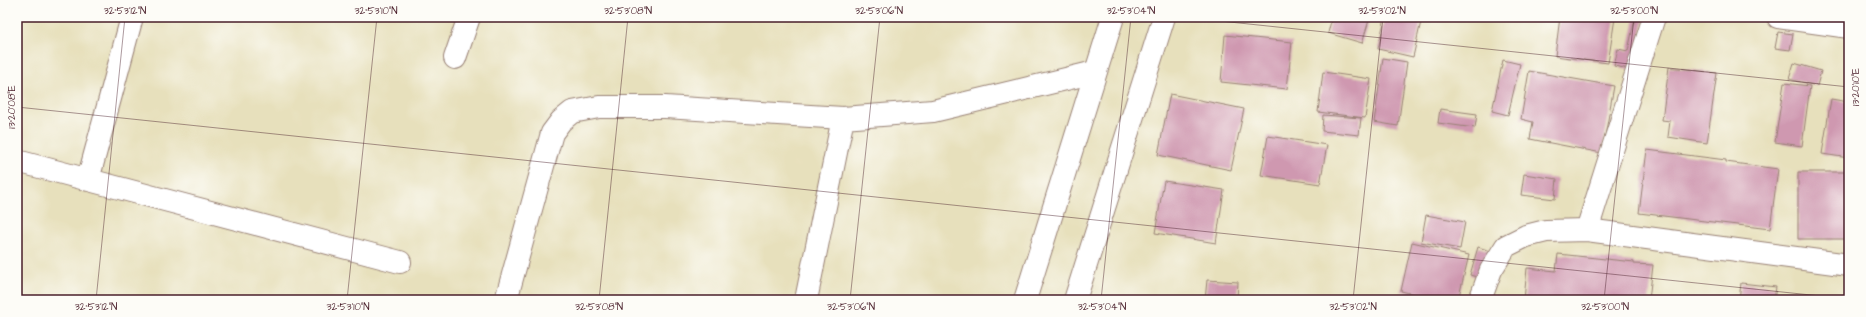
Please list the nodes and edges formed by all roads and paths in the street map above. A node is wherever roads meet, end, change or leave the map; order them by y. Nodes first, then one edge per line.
1 (132, 17) edge
2 (469, 17) edge
3 (1113, 17) edge
4 (1164, 17) edge
5 (1654, 17) edge
6 (1778, 17) edge
7 (1849, 27) edge
8 (455, 58) dead end
9 (1095, 72) junction
10 (843, 118) junction
11 (17, 161) edge
12 (88, 180) junction
13 (1587, 230) junction
14 (400, 262) dead end
15 (1849, 265) edge
16 (506, 300) edge
17 (806, 300) edge
18 (1025, 300) edge
19 (1075, 300) edge
20 (1480, 300) edge

1 - 12 street
2 - 8 street
3 - 9 street
4 - 19 street
5 - 13 street
6 - 7 street
9 - 10 street
9 - 18 street
10 - 16 street
10 - 17 street
11 - 12 street
12 - 14 street
13 - 15 street
13 - 20 street

